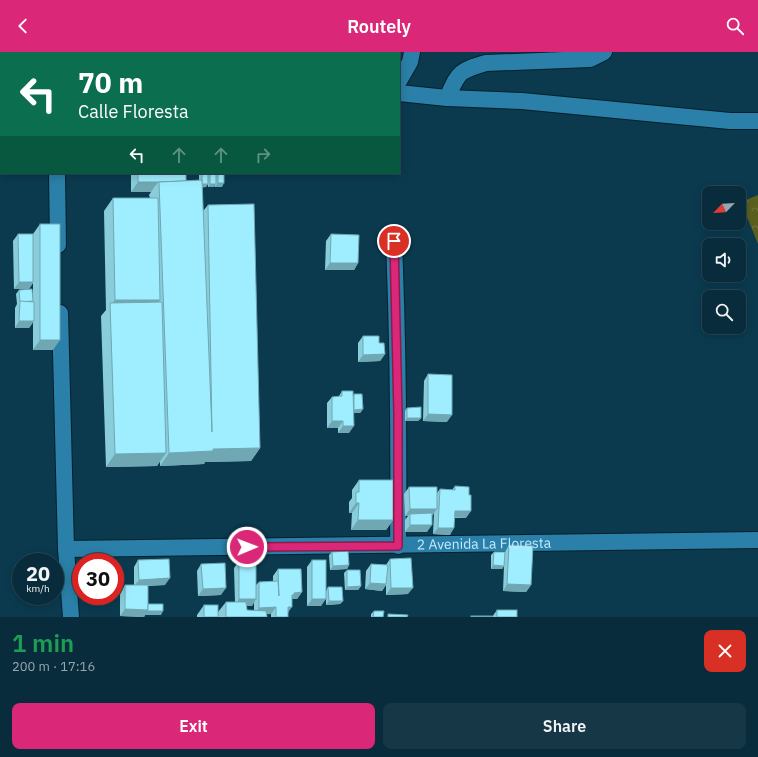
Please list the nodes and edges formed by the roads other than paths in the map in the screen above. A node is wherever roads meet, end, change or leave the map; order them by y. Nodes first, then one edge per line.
1 (412, 52) edge
2 (604, 52) edge
3 (400, 79) edge
4 (400, 93) edge
5 (447, 98) junction
6 (758, 121) edge
7 (57, 174) edge
8 (394, 241) dead end
9 (59, 259) edge
10 (60, 298) edge
11 (758, 540) edge
12 (398, 546) junction
13 (66, 549) junction
14 (71, 617) edge

1 - 3 street
2 - 5 street
4 - 5 street
5 - 6 street
7 - 9 street
8 - 12 street
10 - 13 street
11 - 12 street, 2 Avenida La Floresta
12 - 13 street, 2 Avenida La Floresta
13 - 14 street

